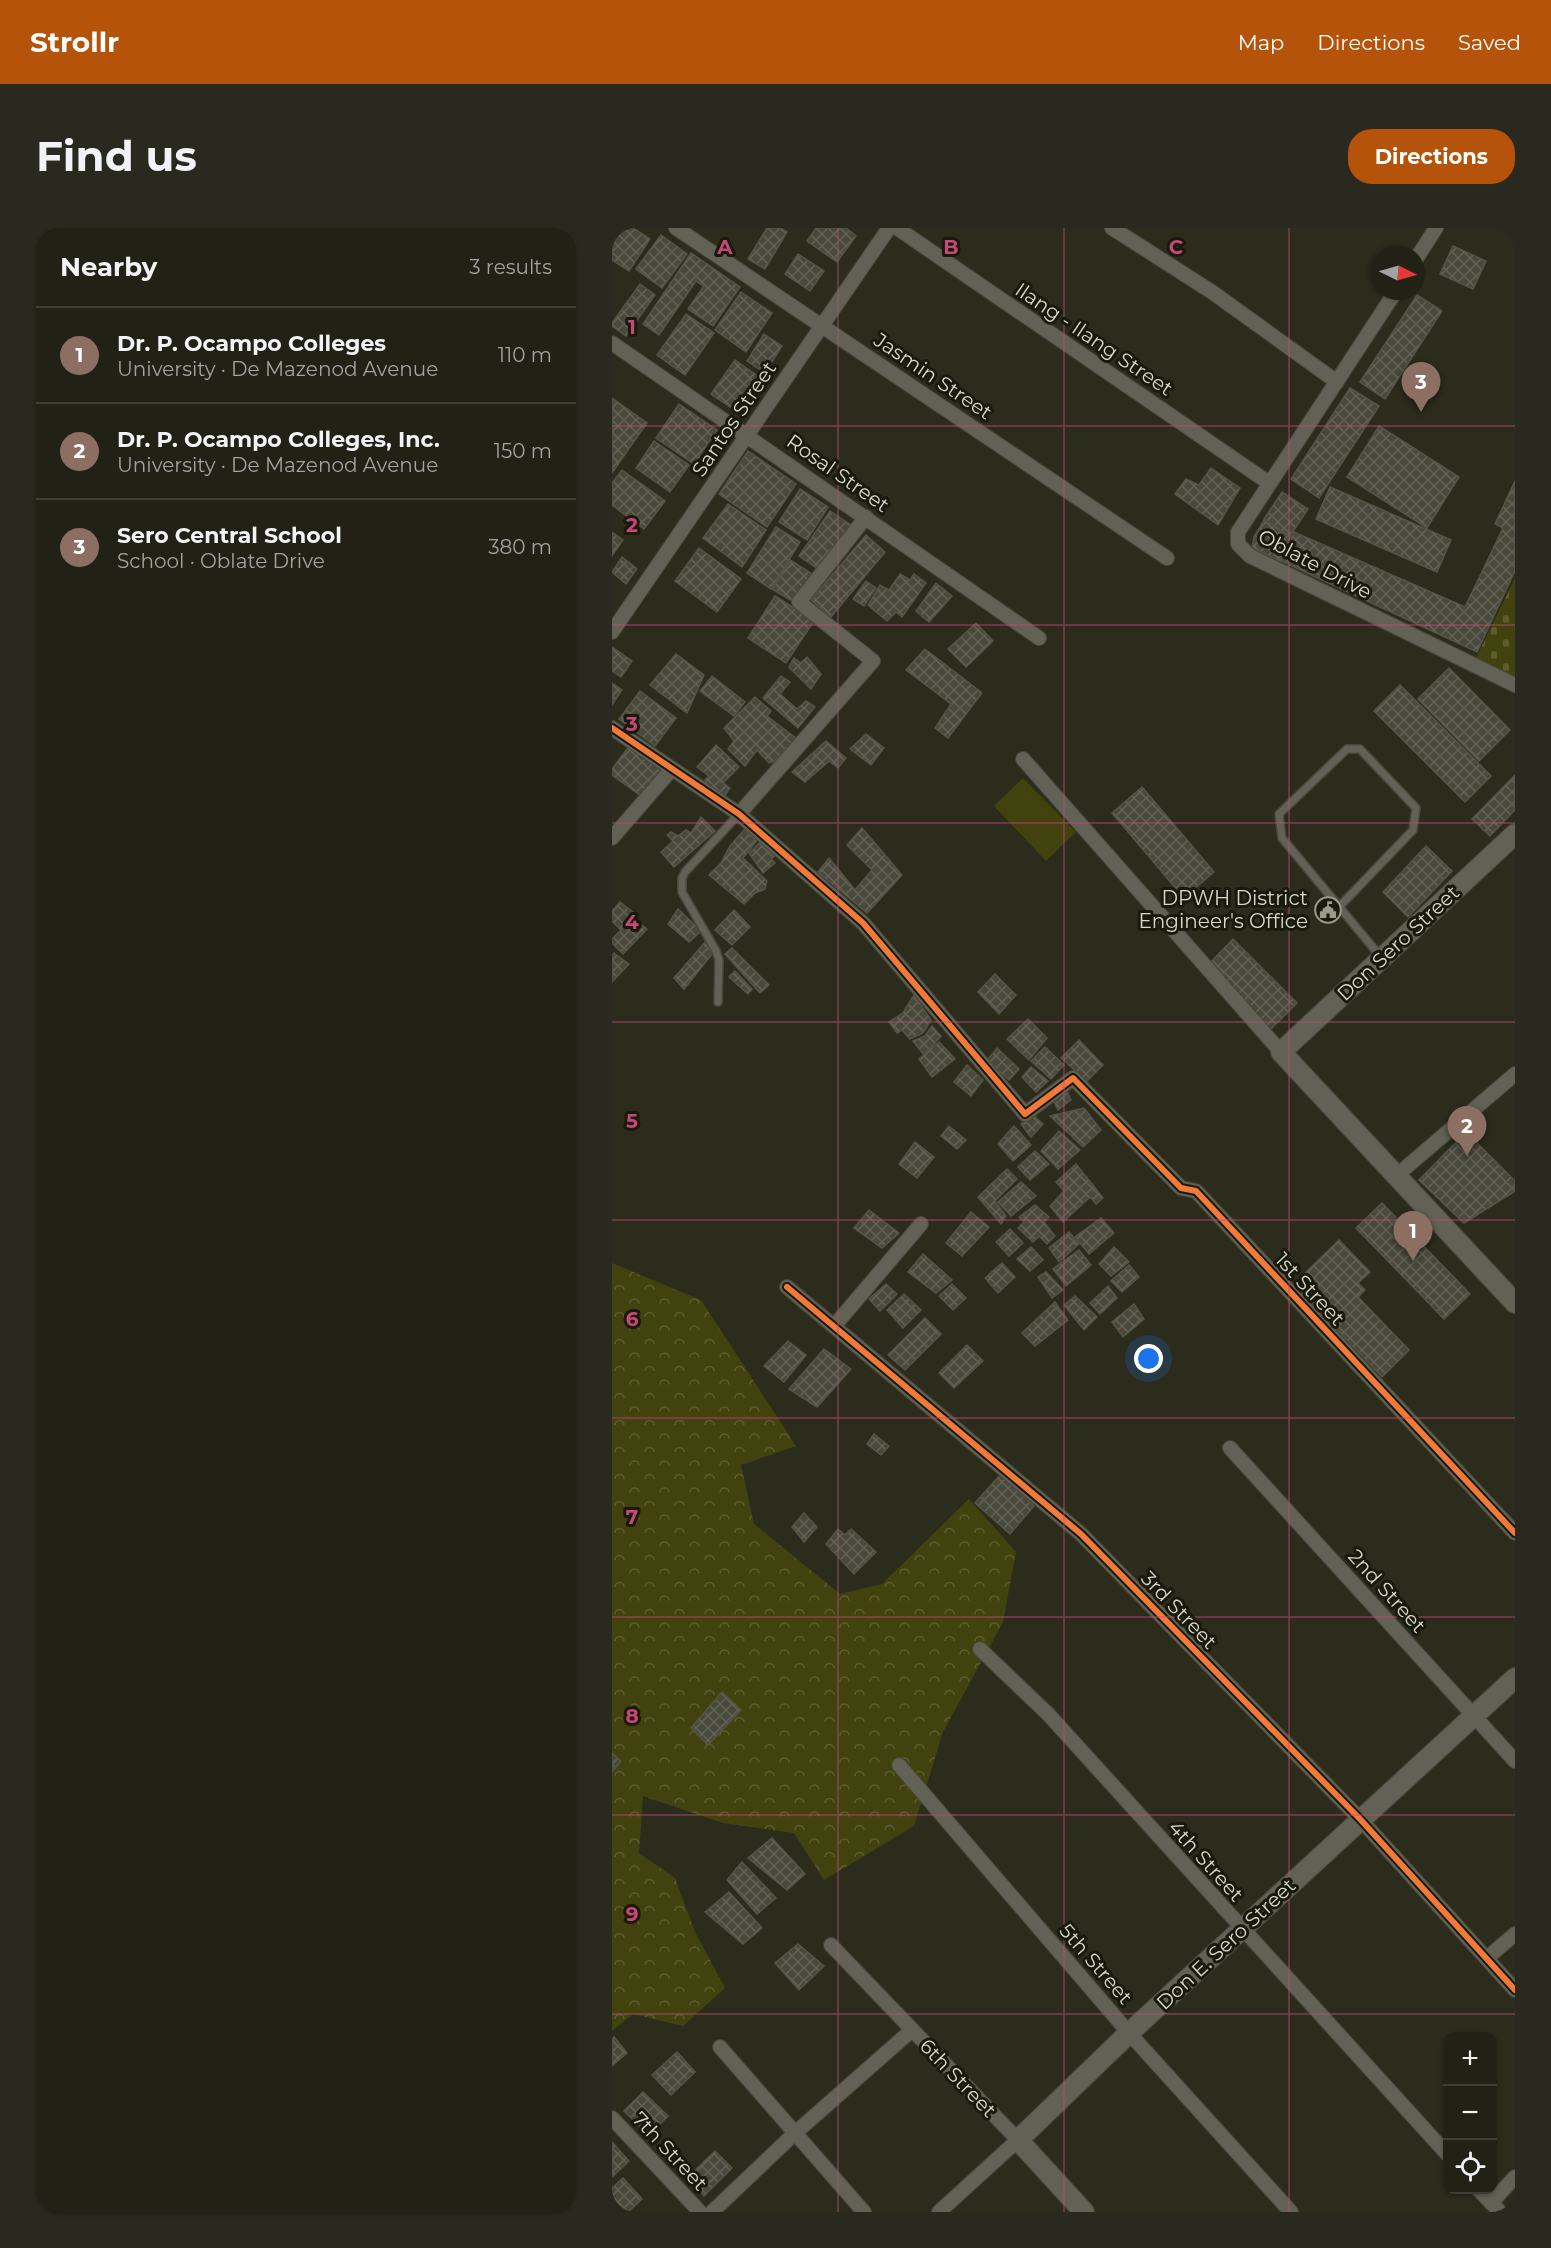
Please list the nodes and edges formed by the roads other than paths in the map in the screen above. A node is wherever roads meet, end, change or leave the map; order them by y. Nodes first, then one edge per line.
1 (676, 228) edge
2 (889, 228) edge
3 (897, 228) edge
4 (1113, 228) edge
5 (1436, 228) edge
6 (1424, 246) edge
7 (1390, 300) edge
8 (822, 324) junction
9 (612, 343) edge
10 (1337, 382) junction
11 (747, 434) junction
12 (1269, 483) junction
13 (866, 517) junction
14 (1167, 558) dead end
15 (612, 632) edge
16 (1039, 638) dead end
17 (1515, 685) edge
18 (612, 728) edge
19 (1023, 759) dead end
20 (671, 770) junction
21 (739, 814) junction
22 (1515, 834) edge
23 (612, 838) edge
24 (1339, 907) junction
25 (1381, 958) junction
26 (718, 1002) dead end
27 (1281, 1052) junction
28 (1515, 1074) edge
29 (1396, 1176) junction
30 (921, 1224) dead end
31 (787, 1287) dead end
32 (1515, 1303) edge
33 (835, 1325) junction
34 (1230, 1448) dead end
35 (1515, 1533) edge
36 (981, 1649) dead end
37 (1515, 1678) edge
38 (1474, 1715) junction
39 (1515, 1761) edge
40 (899, 1765) dead end
41 (1360, 1819) junction
42 (1242, 1930) junction
43 (1515, 1934) edge
44 (831, 1944) dead end
45 (1487, 1958) junction
46 (1515, 1990) edge
47 (912, 2030) junction
48 (1129, 2033) junction
49 (720, 2047) dead end
50 (612, 2118) edge
51 (794, 2134) junction
52 (1018, 2140) junction
53 (1443, 2150) edge
54 (1515, 2177) edge
55 (1483, 2194) edge
56 (1495, 2207) edge
57 (700, 2212) edge
58 (712, 2212) edge
59 (864, 2212) edge
60 (939, 2212) edge
61 (1084, 2212) edge
62 (1291, 2212) edge

1 - 8 street, Jasmin Street
2 - 8 street, Santos Street
3 - 12 street, Ilang - Ilang Street
4 - 10 street
5 - 6 street
7 - 10 street, Oblate Drive
8 - 11 street, Santos Street
8 - 14 street, Jasmin Street
9 - 11 street, Rosal Street
10 - 12 street, Oblate Drive
11 - 13 street, Rosal Street
11 - 15 street, Santos Street
12 - 17 street, Oblate Drive
13 - 16 street, Rosal Street
13 - 21 street
18 - 20 street
19 - 27 street
20 - 21 street
20 - 23 street
21 - 26 lane
21 - 35 street, 1st Street
22 - 25 street, Don Sero Street
24 - 24 lane
24 - 25 lane
25 - 27 street, Don Sero Street
27 - 29 street
28 - 29 street
29 - 32 street
30 - 33 street
31 - 33 street, 3rd Street
33 - 41 street, 3rd Street
34 - 38 street, 2nd Street
36 - 42 street, 4th Street
37 - 38 street, Don E. Sero Street
38 - 39 street, 2nd Street
38 - 41 street, Don E. Sero Street
40 - 48 street, 5th Street
41 - 42 street, Don E. Sero Street
41 - 45 street, 3rd Street
42 - 48 street, Don E. Sero Street
42 - 53 street, 4th Street
43 - 45 street
44 - 47 street, 6th Street
45 - 46 street, 3rd Street
47 - 51 street
47 - 52 street, 6th Street
48 - 52 street, Don E. Sero Street
48 - 62 street, 5th Street
49 - 51 street
50 - 57 street, 7th Street
51 - 58 street
51 - 59 street
52 - 60 street, Don E. Sero Street
52 - 61 street, 6th Street
54 - 56 street
55 - 56 street

